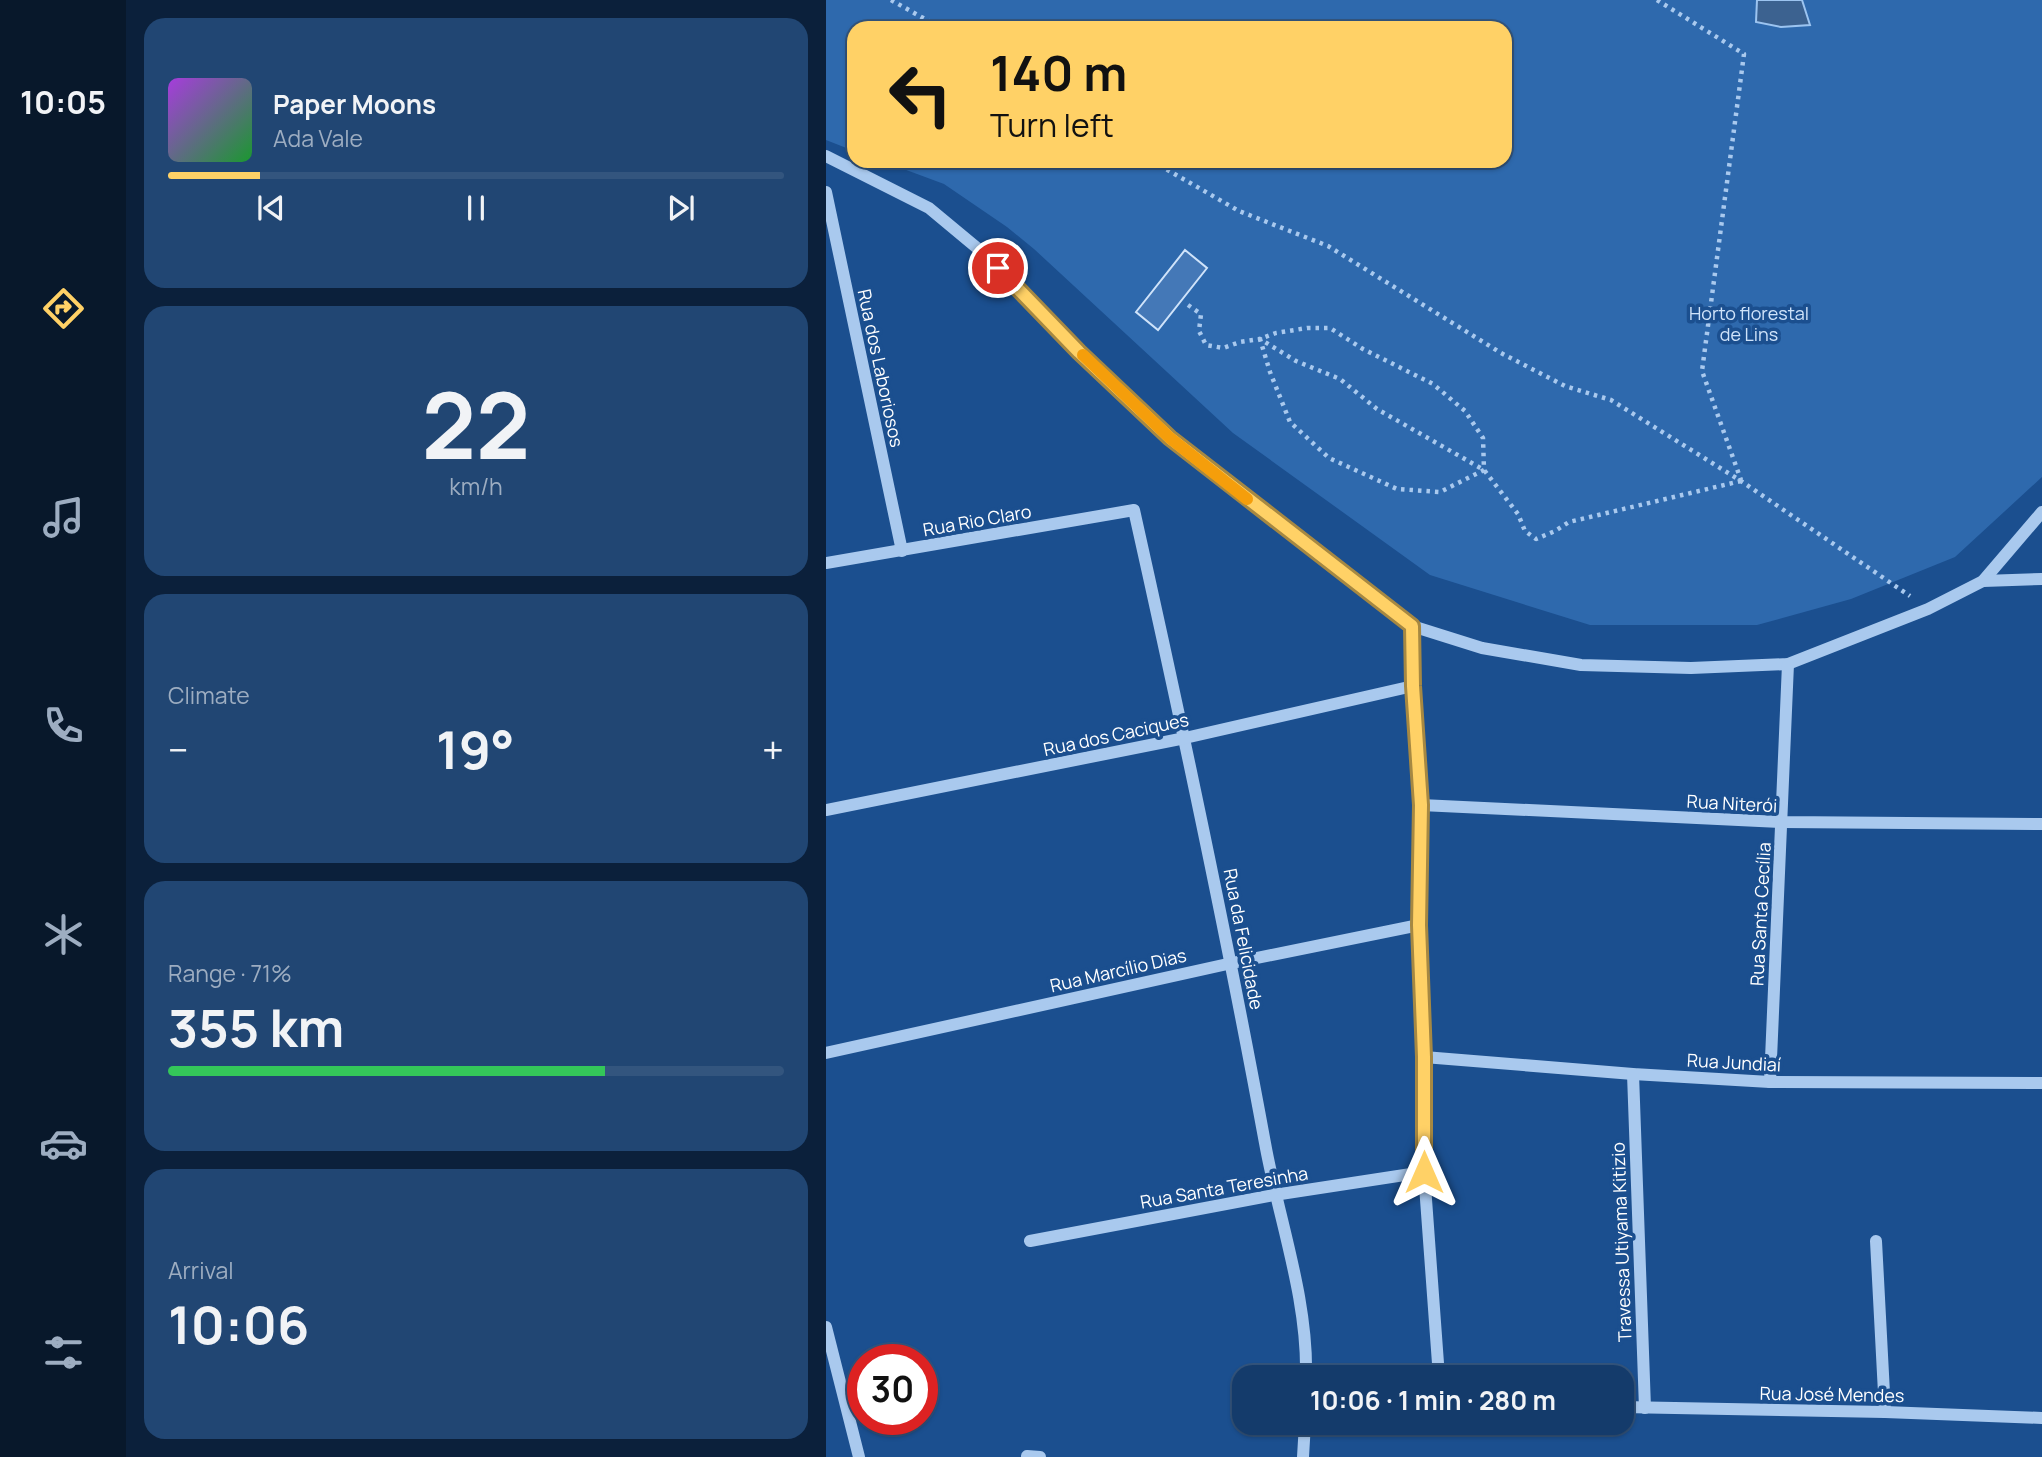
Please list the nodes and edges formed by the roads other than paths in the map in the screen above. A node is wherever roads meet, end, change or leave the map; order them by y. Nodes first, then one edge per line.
1 (826, 156) edge
2 (847, 167) edge
3 (850, 168) edge
4 (826, 192) edge
5 (1134, 510) joint
6 (2042, 512) edge
7 (902, 551) junction
8 (826, 563) edge
9 (2042, 579) edge
10 (1983, 581) junction
11 (1412, 626) junction
12 (1788, 664) junction
13 (1413, 686) junction
14 (1185, 738) junction
15 (1421, 805) junction
16 (826, 810) edge
17 (1782, 822) junction
18 (2042, 824) edge
19 (1419, 925) junction
20 (1232, 962) junction
21 (826, 1053) edge
22 (1424, 1057) junction
23 (1633, 1074) junction
24 (1770, 1082) junction
25 (2042, 1083) edge
26 (1424, 1172) junction
27 (1274, 1195) junction
28 (1030, 1241) dead end
29 (1876, 1241) dead end
30 (826, 1328) edge
31 (1306, 1365) edge
32 (1439, 1365) edge
33 (1634, 1408) edge
34 (1644, 1408) junction
35 (1885, 1412) junction
36 (2042, 1418) edge
37 (1304, 1435) edge
38 (1027, 1456) edge
39 (859, 1457) edge
40 (1040, 1457) edge
41 (1303, 1457) edge

1 - 2 street
3 - 11 street
4 - 7 street, Rua dos Laboriosos
5 - 7 street, Rua Rio Claro
5 - 14 street, Rua da Felicidade
6 - 10 street
7 - 8 street, Rua Rio Claro
9 - 10 street
10 - 12 street
11 - 12 street
11 - 13 street
12 - 17 street, Rua Santa Cecília
13 - 14 street, Rua dos Caciques
13 - 15 street
14 - 16 street, Rua dos Caciques
14 - 20 street, Rua da Felicidade
15 - 17 street, Rua Niterói
15 - 19 street
17 - 18 street, Rua Niterói
17 - 24 street, Rua Santa Cecília
19 - 20 street, Rua Marcílio Dias
19 - 22 street
20 - 21 street, Rua Marcílio Dias
20 - 27 street, Rua da Felicidade
22 - 23 street, Rua Jundiaí
22 - 26 street
23 - 24 street, Rua Jundiaí
23 - 34 street, Travessa Utiyama Kitizio
24 - 25 street, Rua Jundiaí
26 - 27 street, Rua Santa Teresinha
26 - 32 street
27 - 28 street, Rua Santa Teresinha
27 - 31 street, Rua da Felicidade
29 - 35 street
30 - 39 street
33 - 34 street, Rua José Mendes
34 - 35 street, Rua José Mendes
35 - 36 street, Rua José Mendes
37 - 41 street
38 - 40 street

